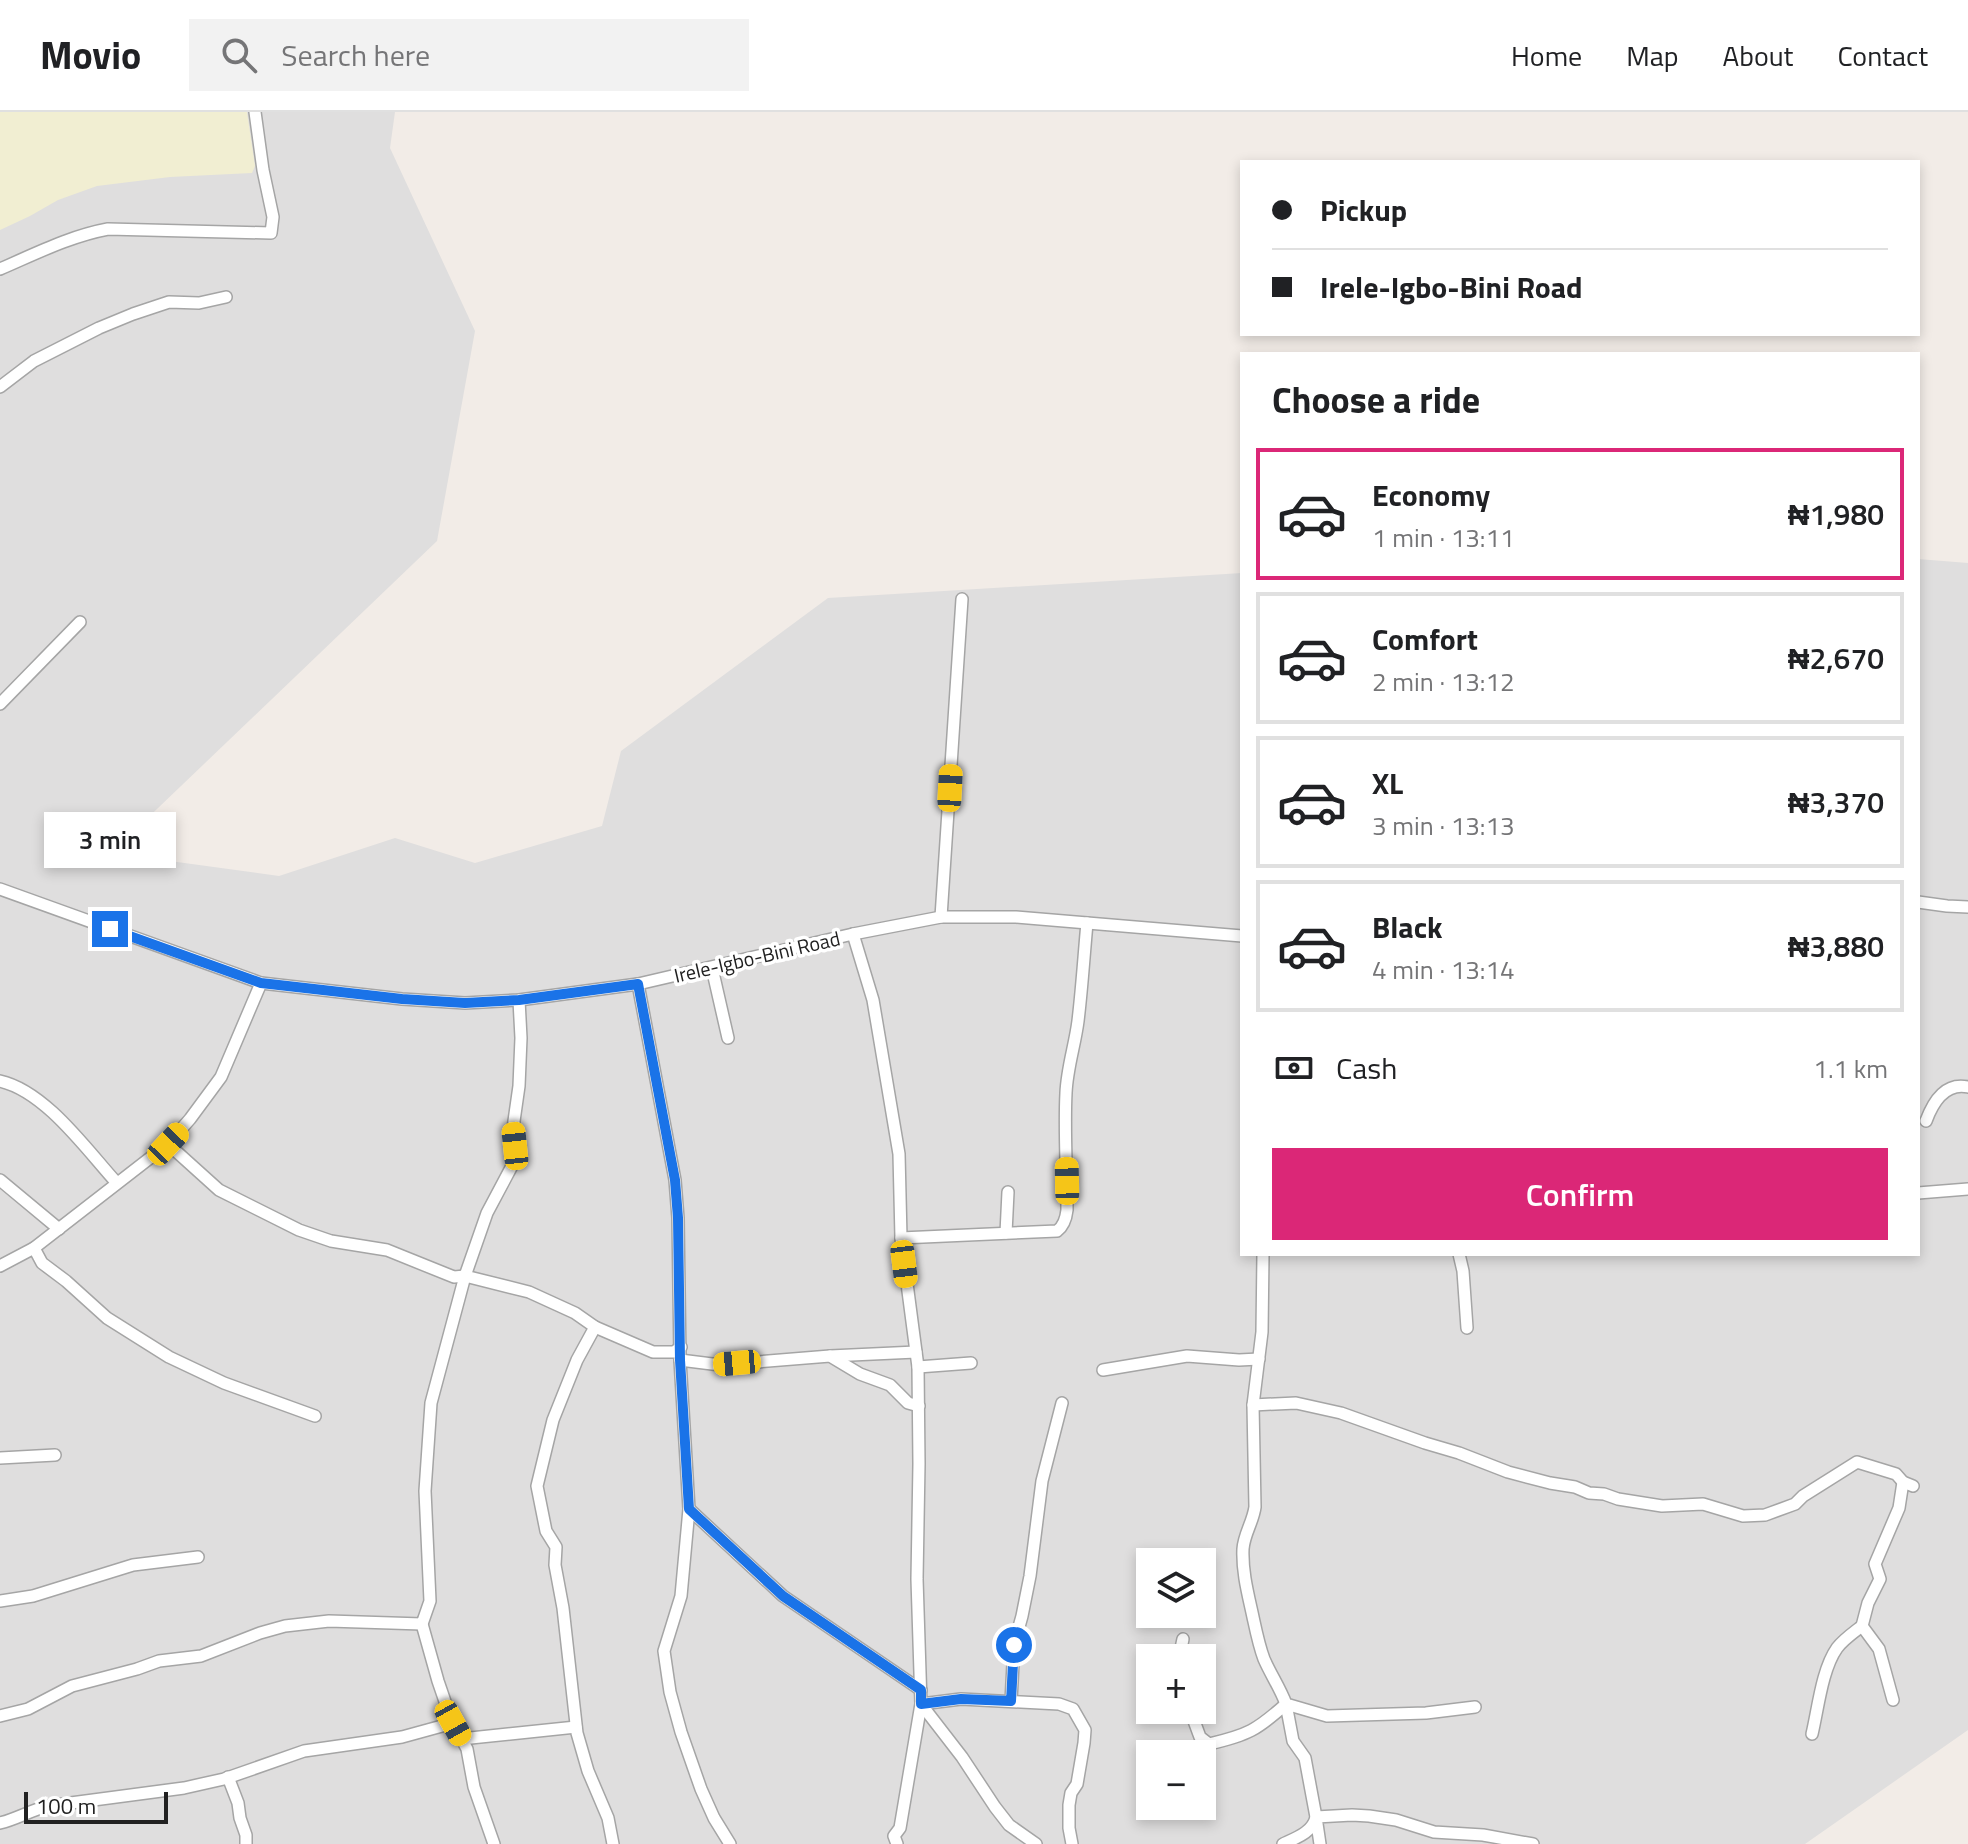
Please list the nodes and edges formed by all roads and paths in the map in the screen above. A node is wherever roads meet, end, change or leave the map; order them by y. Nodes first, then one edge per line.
1 (255, 112) edge
2 (0, 269) edge
3 (226, 297) dead end
4 (0, 387) edge
5 (962, 599) dead end
6 (80, 622) dead end
7 (0, 704) edge
8 (0, 889) edge
9 (1920, 902) edge
10 (1968, 907) edge
11 (941, 917) junction
12 (1087, 923) junction
13 (853, 934) junction
14 (1240, 936) edge
15 (712, 968) junction
16 (261, 983) junction
17 (638, 984) junction
18 (519, 1000) junction
19 (728, 1038) dead end
20 (0, 1081) edge
21 (1968, 1087) edge
22 (1926, 1121) dead end
23 (168, 1144) junction
24 (0, 1180) edge
25 (116, 1182) junction
26 (1968, 1189) edge
27 (1008, 1192) dead end
28 (1920, 1193) edge
29 (59, 1229) junction
30 (1006, 1233) junction
31 (901, 1238) junction
32 (34, 1248) junction
33 (1263, 1256) edge
34 (1459, 1256) edge
35 (0, 1266) edge
36 (465, 1276) junction
37 (595, 1327) junction
38 (1467, 1328) dead end
39 (916, 1352) junction
40 (680, 1354) junction
41 (830, 1356) junction
42 (1259, 1359) junction
43 (971, 1363) dead end
44 (918, 1367) junction
45 (1103, 1370) dead end
46 (1062, 1403) dead end
47 (1253, 1405) junction
48 (919, 1406) junction
49 (315, 1416) dead end
50 (55, 1455) dead end
51 (0, 1458) edge
52 (689, 1509) junction
53 (198, 1557) dead end
54 (0, 1601) edge
55 (422, 1624) junction
56 (1862, 1626) junction
57 (1183, 1639) dead end
58 (1182, 1644) edge
59 (921, 1690) junction
60 (1893, 1700) dead end
61 (1011, 1701) junction
62 (921, 1704) junction
63 (1286, 1704) junction
64 (1475, 1707) dead end
65 (0, 1716) edge
66 (453, 1723) junction
67 (1195, 1724) edge
68 (576, 1727) junction
69 (1812, 1734) dead end
70 (461, 1739) junction
71 (228, 1777) junction
72 (1316, 1817) junction
73 (0, 1823) edge
74 (246, 1844) edge
75 (494, 1844) edge
76 (613, 1844) edge
77 (730, 1844) edge
78 (897, 1844) edge
79 (1036, 1844) edge
80 (1072, 1844) edge
81 (1283, 1844) edge
82 (1320, 1844) edge
83 (1533, 1844) edge

1 - 2 street
3 - 4 street
5 - 11 street
6 - 7 street
8 - 16 street, Irele-Igbo-Bini Road
9 - 10 street
11 - 12 street, Irele-Igbo-Bini Road
11 - 13 street, Irele-Igbo-Bini Road
12 - 14 street, Irele-Igbo-Bini Road
12 - 30 street
13 - 15 street, Irele-Igbo-Bini Road
13 - 31 street
15 - 17 street, Irele-Igbo-Bini Road
15 - 19 street
16 - 18 street, Irele-Igbo-Bini Road
16 - 23 street
17 - 18 street, Irele-Igbo-Bini Road
17 - 40 street
18 - 36 street
20 - 25 street
21 - 22 street
23 - 25 street
23 - 36 street
24 - 29 street
25 - 29 street
26 - 28 street
27 - 30 street
29 - 32 street
30 - 31 street
31 - 39 street
32 - 35 street
32 - 49 street
33 - 42 street
34 - 38 street
36 - 37 street
36 - 55 street
37 - 40 street
37 - 68 street
39 - 41 street
39 - 44 street
40 - 41 street
40 - 52 street
41 - 48 street
42 - 45 street
42 - 47 street
43 - 44 street
44 - 48 street
46 - 61 street
47 - 56 street
47 - 63 street
48 - 59 street
50 - 51 street
52 - 59 street
52 - 77 street
53 - 54 street
55 - 65 street
55 - 66 street
56 - 60 street
56 - 69 street
57 - 58 street
59 - 62 street
61 - 62 street
61 - 80 street
62 - 78 street
62 - 79 street
63 - 64 street
63 - 67 street
63 - 72 street
66 - 70 street
66 - 71 street
68 - 70 street
68 - 76 street
70 - 75 street
71 - 73 street
71 - 74 street
72 - 81 street
72 - 82 street
72 - 83 street

